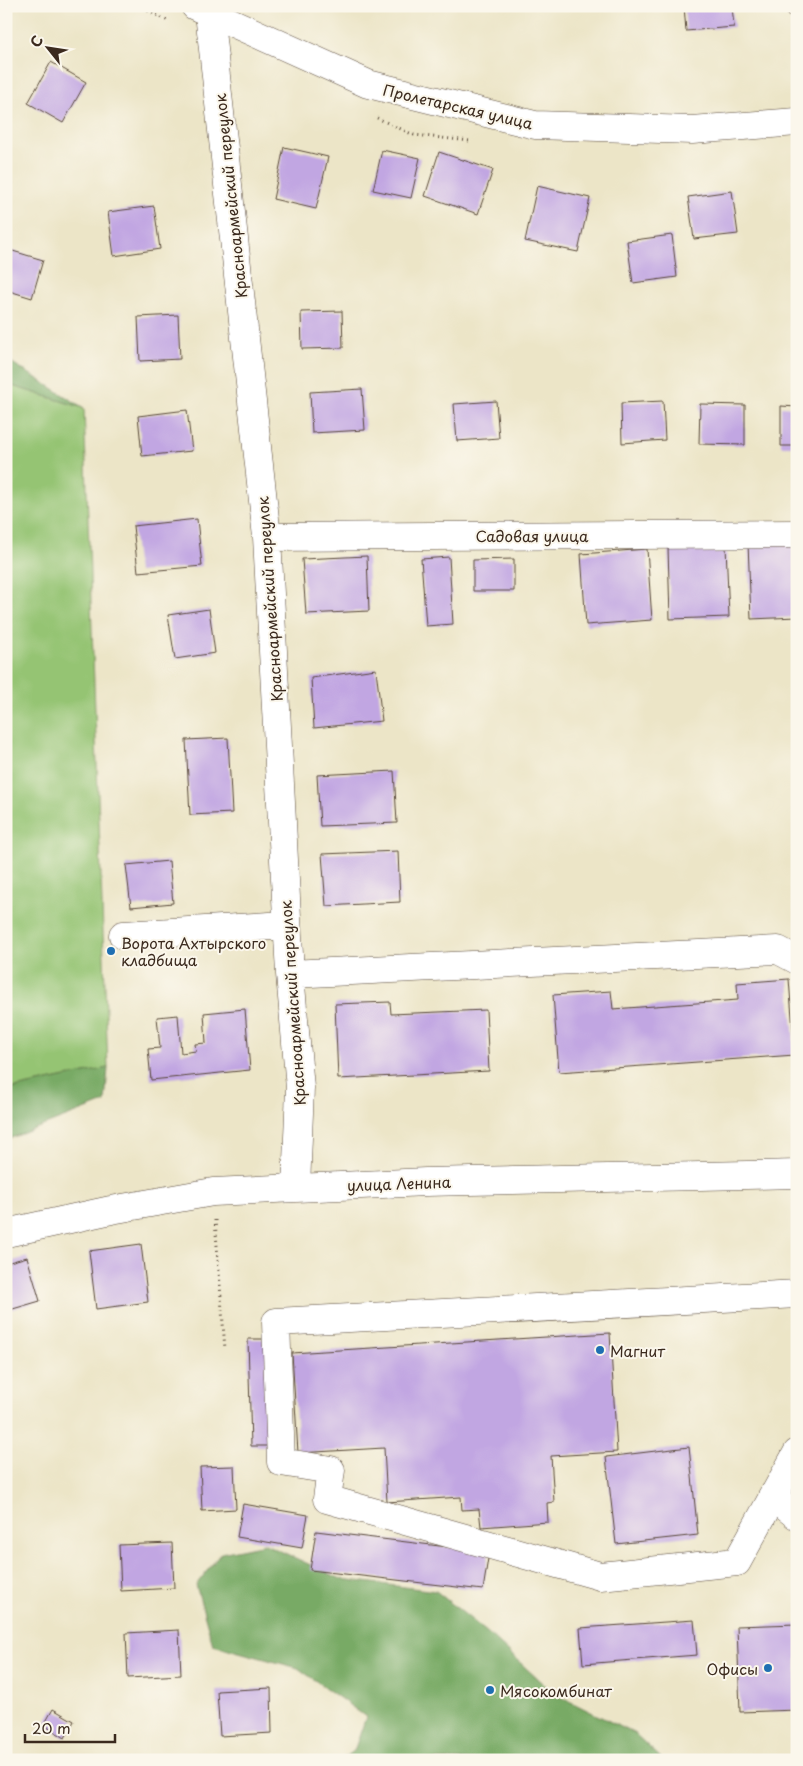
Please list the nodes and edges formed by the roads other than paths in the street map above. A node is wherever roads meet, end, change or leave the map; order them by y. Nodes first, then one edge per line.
1 (202, 10) edge
2 (797, 122) edge
3 (797, 534) edge
4 (267, 537) junction
5 (287, 925) junction
6 (123, 935) dead end
7 (797, 960) edge
8 (290, 974) junction
9 (797, 1174) edge
10 (296, 1187) junction
11 (6, 1233) edge
12 (797, 1294) edge
13 (797, 1453) edge
14 (772, 1496) junction
15 (797, 1516) edge

1 - 2 street, Пролетарская улица
1 - 4 street, Красноармейский переулок
3 - 4 street, Садовая улица
4 - 5 street, Красноармейский переулок
5 - 6 street
5 - 8 street, Красноармейский переулок
7 - 8 street
8 - 10 street, Красноармейский переулок
9 - 10 street, улица Ленина
10 - 11 street, улица Ленина
12 - 14 street
13 - 14 street
14 - 15 street

